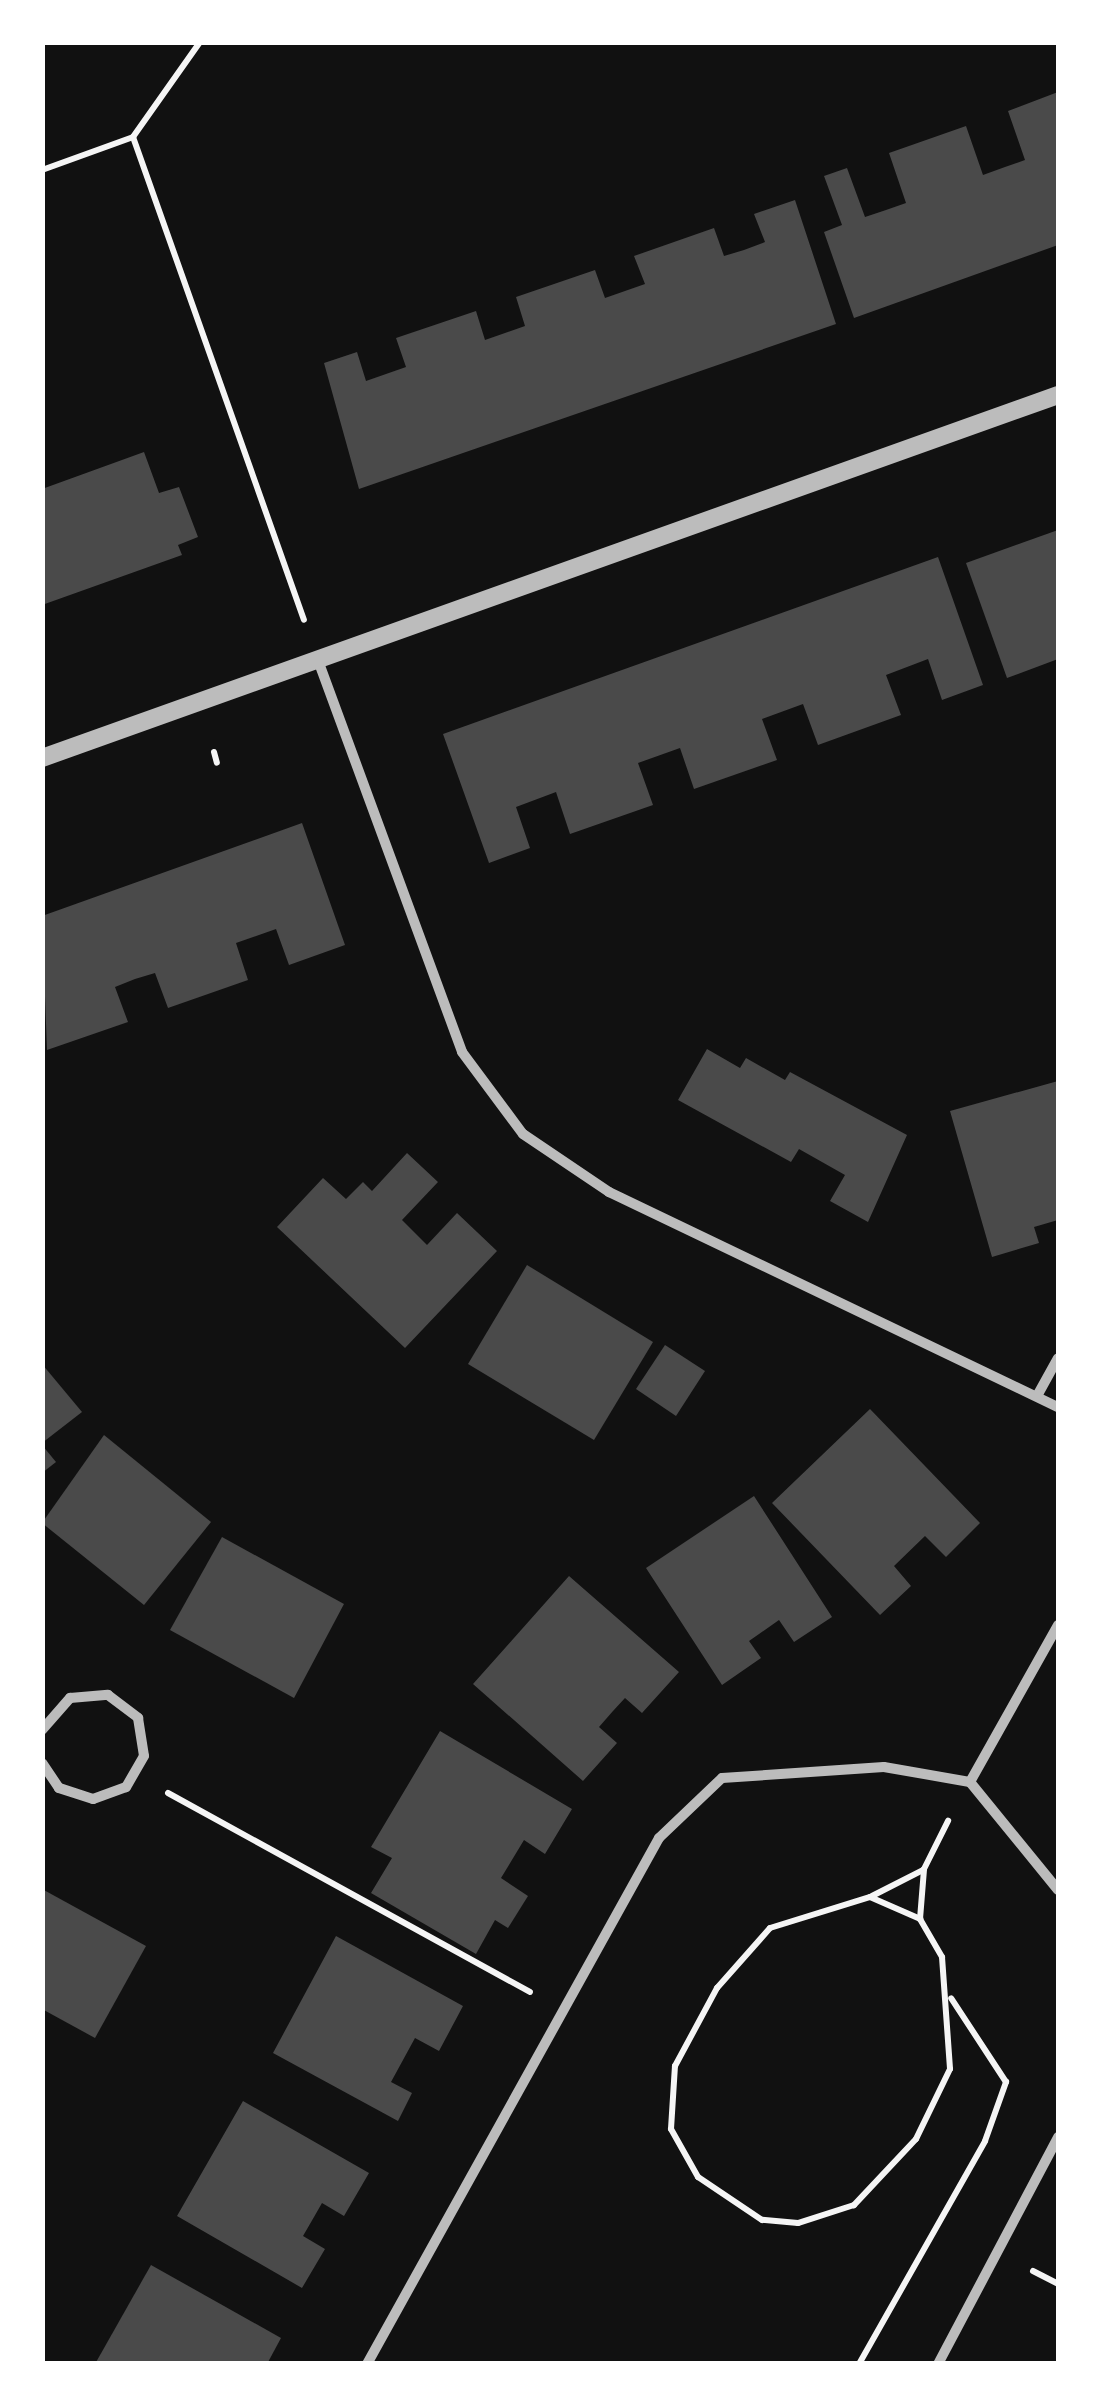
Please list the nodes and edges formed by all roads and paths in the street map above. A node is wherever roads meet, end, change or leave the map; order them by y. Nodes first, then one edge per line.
1 (200, 42) edge
2 (133, 136) junction
3 (42, 170) edge
4 (1058, 395) edge
5 (296, 596) dead end
6 (318, 664) junction
7 (214, 752) dead end
8 (42, 758) edge
9 (217, 763) dead end
10 (1058, 1358) edge
11 (1037, 1396) junction
12 (1058, 1407) edge
13 (1058, 1625) edge
14 (42, 1700) edge
15 (54, 1708) junction
16 (42, 1730) edge
17 (42, 1762) edge
18 (137, 1774) junction
19 (970, 1782) junction
20 (930, 1853) dead end
21 (924, 1870) junction
22 (1058, 1890) edge
23 (870, 1897) junction
24 (920, 1919) junction
25 (949, 1994) junction
26 (564, 2006) junction
27 (1058, 2138) edge
28 (368, 2364) edge
29 (859, 2364) edge
30 (938, 2364) edge

1 - 2 path
2 - 3 path
2 - 5 path
4 - 6 street
6 - 8 street
6 - 11 street
7 - 9 path
10 - 11 street
11 - 12 street
13 - 19 street
14 - 15 street
15 - 16 street
15 - 18 street
17 - 18 street
18 - 26 path
19 - 22 street
19 - 26 street
20 - 21 path
21 - 23 path
21 - 24 path
23 - 24 path
23 - 25 path
24 - 25 path
25 - 29 path
26 - 28 street
27 - 30 street

